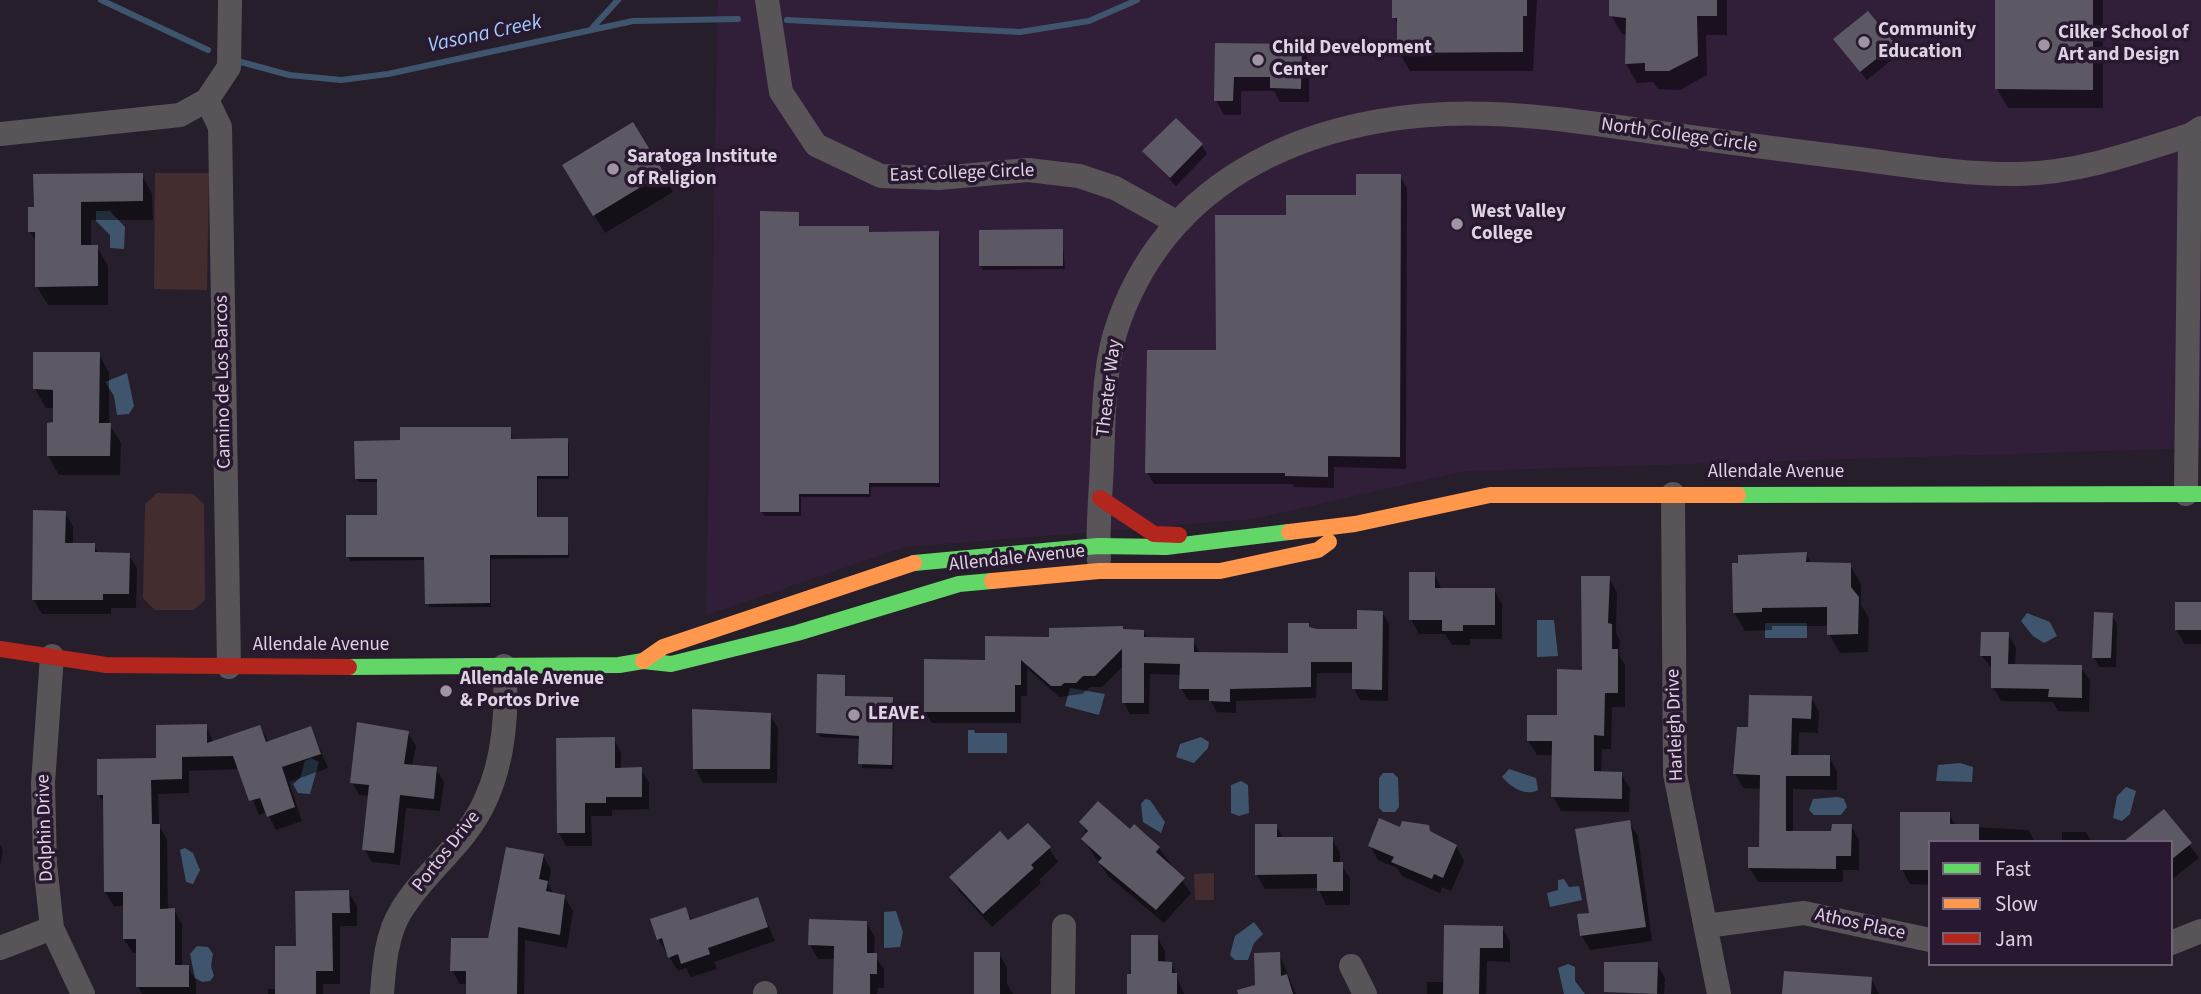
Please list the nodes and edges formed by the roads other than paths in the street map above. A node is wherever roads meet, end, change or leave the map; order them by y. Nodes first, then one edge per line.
1 (230, 0) edge
2 (767, 0) edge
3 (207, 100) junction
4 (2195, 131) edge
5 (0, 134) edge
6 (1176, 222) junction
7 (2194, 494) edge
8 (1673, 495) junction
9 (1100, 498) junction
10 (1355, 524) junction
11 (1227, 538) junction
12 (1099, 559) junction
13 (0, 649) edge
14 (52, 656) junction
15 (643, 661) junction
16 (504, 666) junction
17 (229, 667) junction
18 (1063, 926) dead end
19 (1706, 926) junction
20 (52, 928) junction
21 (2201, 931) edge
22 (1928, 940) edge
23 (2173, 942) edge
24 (0, 948) edge
25 (1352, 966) dead end
26 (83, 994) edge
27 (382, 994) edge
28 (1063, 994) edge
29 (1365, 994) edge
30 (1719, 994) edge

1 - 3 street
2 - 6 street, East College Circle
3 - 5 street
3 - 17 street, Camino de Los Barcos
4 - 6 street, North College Circle
4 - 7 street
6 - 9 street, Theater Way
7 - 8 street, Allendale Avenue
8 - 10 street, Allendale Avenue
8 - 19 street, Harleigh Drive
9 - 11 street
9 - 12 street, Theater Way
10 - 11 street, Allendale Avenue
10 - 12 street, Allendale Avenue
11 - 12 street, Allendale Avenue
12 - 15 street, Allendale Avenue
12 - 15 street, Allendale Avenue
13 - 14 street, Allendale Avenue
14 - 17 street, Allendale Avenue
14 - 20 street, Dolphin Drive
15 - 16 street, Allendale Avenue
16 - 17 street, Allendale Avenue
16 - 27 street, Portos Drive
18 - 28 street
19 - 22 street, Athos Place
19 - 30 street, Harleigh Drive
20 - 24 street
20 - 26 street, Dolphin Drive
21 - 23 street
25 - 29 street

